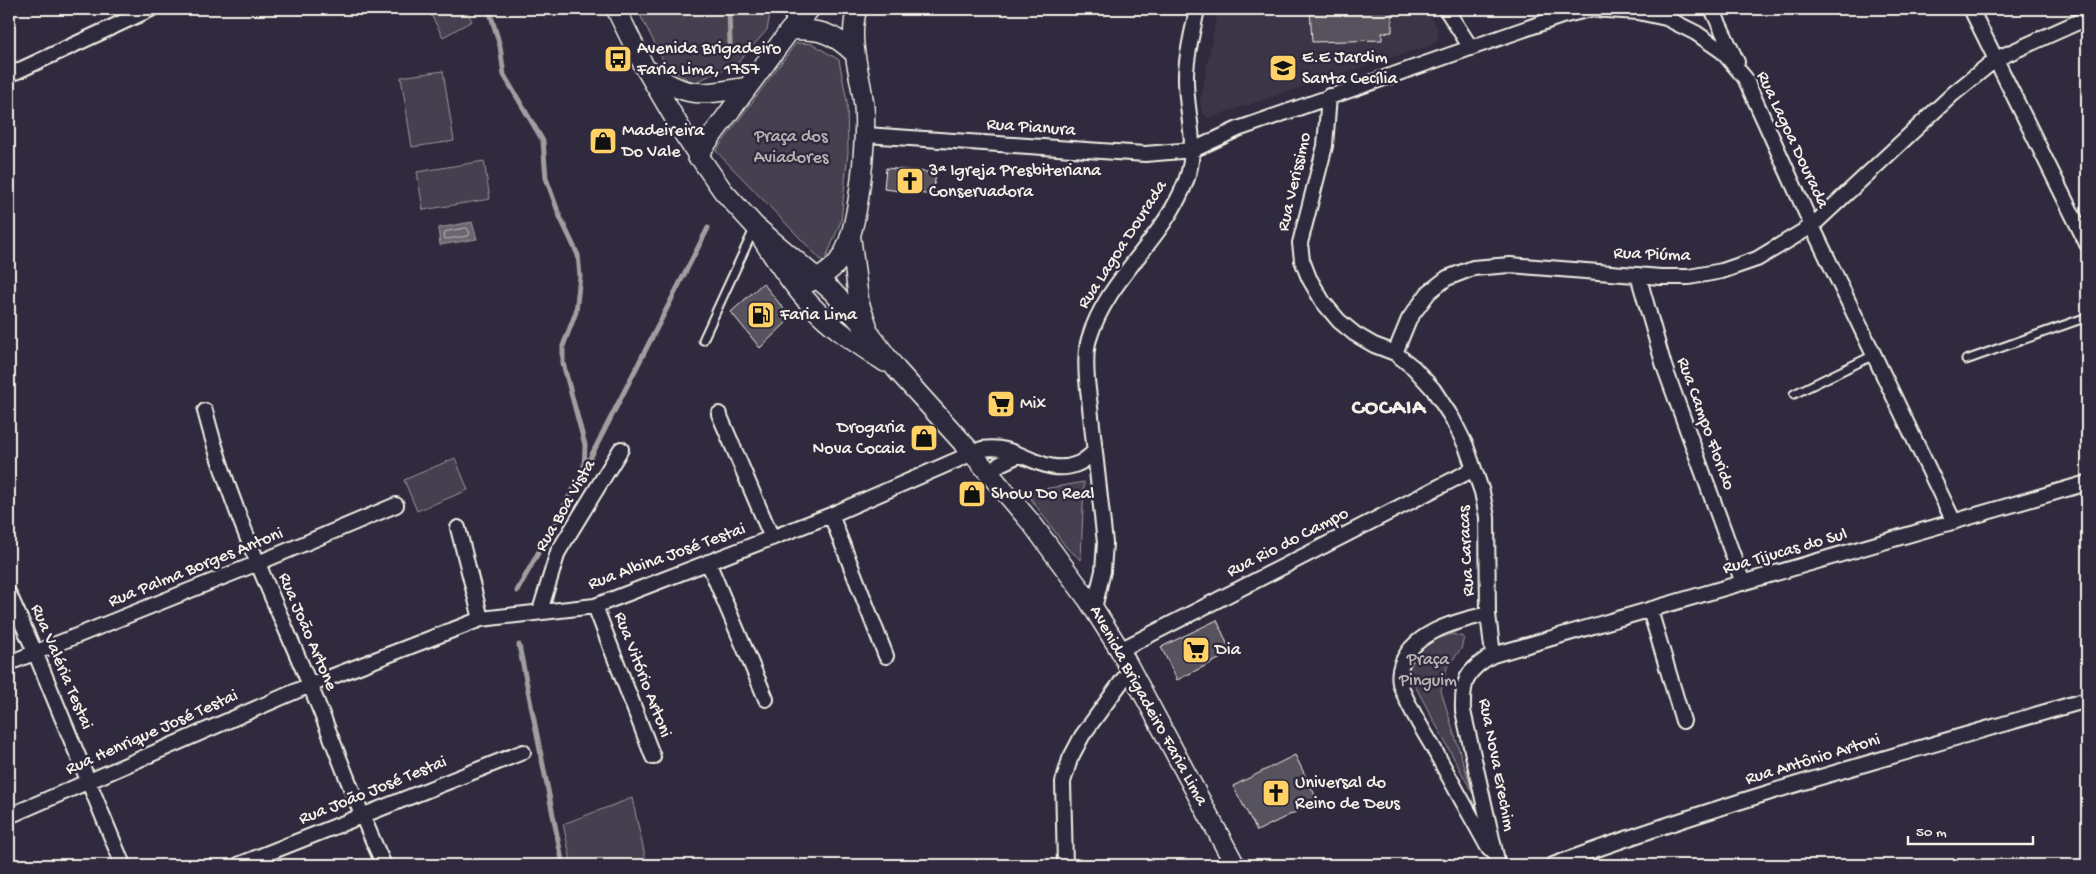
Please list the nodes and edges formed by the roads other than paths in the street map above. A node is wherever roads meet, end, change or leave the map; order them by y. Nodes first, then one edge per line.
1 (151, 9) edge
2 (616, 9) edge
3 (810, 9) edge
4 (856, 9) edge
5 (1197, 9) edge
6 (1446, 9) edge
7 (1712, 9) edge
8 (1971, 9) edge
9 (1638, 10) edge
10 (2087, 18) edge
11 (791, 21) edge
12 (1470, 48) junction
13 (854, 53) junction
14 (1996, 59) junction
15 (644, 66) junction
16 (9, 75) edge
17 (1745, 78) junction
18 (746, 87) junction
19 (1328, 96) junction
20 (866, 135) junction
21 (1194, 150) junction
22 (697, 156) junction
23 (755, 226) junction
24 (1812, 226) junction
25 (851, 239) junction
26 (2087, 244) edge
27 (1638, 275) junction
28 (818, 279) junction
29 (796, 287) junction
30 (2087, 317) edge
31 (872, 338) junction
32 (703, 340) dead end
33 (1395, 353) junction
34 (1874, 355) junction
35 (1966, 360) dead end
36 (896, 369) junction
37 (1794, 394) dead end
38 (205, 411) dead end
39 (719, 414) dead end
40 (621, 449) dead end
41 (972, 453) junction
42 (1094, 453) junction
43 (1018, 455) junction
44 (1474, 469) junction
45 (990, 473) junction
46 (2087, 483) edge
47 (396, 505) dead end
48 (831, 515) junction
49 (1954, 522) junction
50 (458, 528) dead end
51 (772, 538) junction
52 (708, 562) junction
53 (258, 563) junction
54 (1743, 583) junction
55 (9, 594) edge
56 (595, 606) junction
57 (1094, 608) junction
58 (1650, 610) junction
59 (540, 611) junction
60 (1488, 614) junction
61 (481, 619) junction
62 (1120, 650) junction
63 (35, 652) junction
64 (886, 656) dead end
65 (1493, 656) junction
66 (9, 663) edge
67 (1130, 670) junction
68 (310, 685) junction
69 (766, 700) dead end
70 (2087, 700) edge
71 (1684, 721) dead end
72 (523, 752) dead end
73 (653, 757) dead end
74 (89, 782) junction
75 (9, 816) edge
76 (361, 816) junction
77 (1497, 863) edge
78 (123, 865) edge
79 (238, 865) edge
80 (384, 865) edge
81 (1065, 865) edge
82 (1235, 865) edge
83 (1552, 865) edge

1 - 16 street
2 - 15 main road, Avenida Brigadeiro Faria Lima
3 - 11 main road
4 - 13 main road
5 - 21 street
6 - 12 street
7 - 17 street
8 - 14 street
9 - 12 street, Rua Lagoa Dourada
9 - 17 street, Rua Lagoa Dourada
10 - 14 street, Rua Piúma
11 - 13 main road
11 - 18 main road
12 - 19 street, Rua Lagoa Dourada
13 - 20 main road
14 - 24 street, Rua Piúma
14 - 26 street
15 - 18 main road
15 - 22 main road, Avenida Brigadeiro Faria Lima
17 - 24 street, Rua Lagoa Dourada
18 - 22 main road
19 - 21 street, Rua Lagoa Dourada
19 - 33 street, Rua Verissimo
20 - 21 street, Rua Pianura
20 - 25 main road
21 - 42 street, Rua Lagoa Dourada
22 - 23 main road, Avenida Brigadeiro Faria Lima
23 - 28 main road, Avenida Brigadeiro Faria Lima
23 - 29 main road, Avenida Brigadeiro Faria Lima
23 - 32 lane
24 - 27 street, Rua Piúma
24 - 34 street, Rua Lagoa Dourada
25 - 28 main road
25 - 31 main road
27 - 33 street, Rua Piúma
27 - 54 street, Rua Campo Florido
28 - 29 main road
28 - 31 main road, Avenida Brigadeiro Faria Lima
29 - 36 main road, Avenida Brigadeiro Faria Lima
30 - 35 lane
31 - 36 main road, Avenida Brigadeiro Faria Lima
33 - 44 street, Rua Caracas
34 - 37 lane
34 - 49 street, Rua Lagoa Dourada
36 - 41 main road, Avenida Brigadeiro Faria Lima
38 - 53 street, Rua João Artone
39 - 51 street
40 - 59 street, Rua Boa Vista
41 - 43 street
41 - 45 main road, Avenida Brigadeiro Faria Lima
41 - 48 street, Rua Albina José Testai
42 - 43 street
42 - 57 street, Rua Lagoa Dourada
43 - 45 street
44 - 60 street, Rua Caracas
44 - 62 street, Rua Rio do Campo
45 - 57 main road, Avenida Brigadeiro Faria Lima
46 - 49 street, Rua Tijucas do Sul
47 - 53 street, Rua Palma Borges Antoni
48 - 51 street, Rua Albina José Testai
48 - 64 street
49 - 54 street, Rua Tijucas do Sul
50 - 61 street
51 - 52 street, Rua Albina José Testai
52 - 56 street, Rua Albina José Testai
52 - 69 street
53 - 63 street, Rua Palma Borges Antoni
53 - 68 street, Rua João Artone
54 - 58 street, Rua Tijucas do Sul
55 - 63 street, Rua Valéria Testai
56 - 59 street, Rua Albina José Testai
56 - 73 street, Rua Vitório Artoni
57 - 62 main road, Avenida Brigadeiro Faria Lima
58 - 65 street, Rua Tijucas do Sul
58 - 71 street
59 - 61 street, Rua Albina José Testai
60 - 65 street, Rua Caracas
60 - 77 street
61 - 68 street, Rua Albina José Testai
62 - 67 main road, Avenida Brigadeiro Faria Lima
63 - 66 street, Rua Palma Borges Antoni
63 - 74 street, Rua Valéria Testai
65 - 77 street, Rua Nova Erechim
67 - 81 street
67 - 82 main road, Avenida Brigadeiro Faria Lima
68 - 74 street, Rua Henrique José Testai
68 - 76 street, Rua João Artone
70 - 83 street, Rua Antônio Artoni
72 - 76 street, Rua João José Testai
74 - 75 street, Rua Henrique José Testai
74 - 78 street, Rua Valéria Testai
76 - 79 street, Rua João José Testai
76 - 80 street, Rua João Artone

